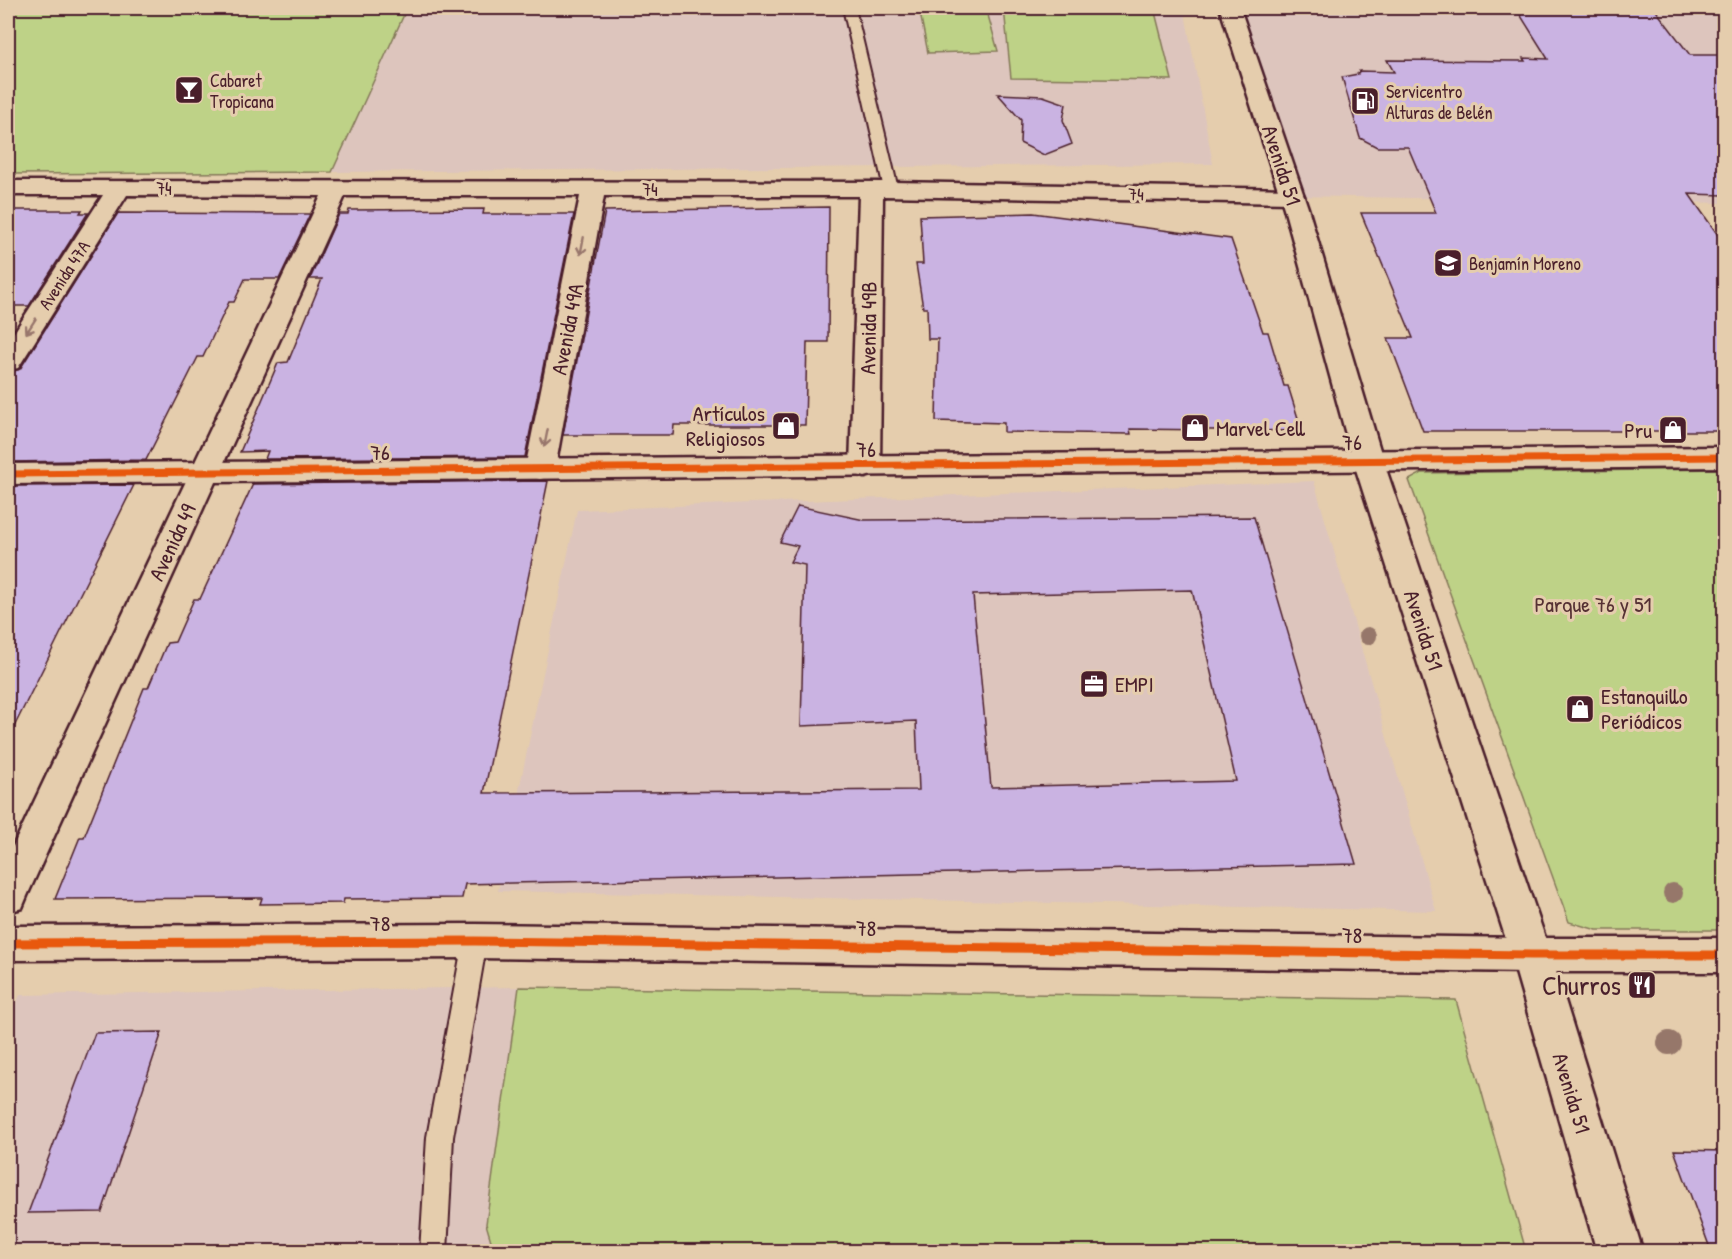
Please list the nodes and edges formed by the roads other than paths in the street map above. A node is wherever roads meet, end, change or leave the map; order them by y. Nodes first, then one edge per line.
1 (849, 8) edge
2 (1230, 8) edge
3 (8, 188) edge
4 (120, 188) junction
5 (336, 189) junction
6 (593, 189) junction
7 (881, 189) junction
8 (1292, 196) junction
9 (8, 362) edge
10 (1725, 457) edge
11 (1368, 460) junction
12 (865, 467) junction
13 (540, 469) junction
14 (205, 470) junction
15 (8, 474) edge
16 (8, 896) edge
17 (474, 941) junction
18 (8, 943) edge
19 (1531, 955) junction
20 (1725, 955) edge
21 (432, 1251) edge
22 (1620, 1251) edge

1 - 7 lane
2 - 8 street, Avenida 51
3 - 4 street, 74
4 - 5 street, 74
4 -> 9 street, Avenida 47A
5 - 6 street, 74
5 - 14 street, Avenida 49
6 - 7 street, 74
6 -> 13 street, Avenida 49A
7 - 8 street, 74
7 - 12 street, Avenida 49B
8 - 11 street, Avenida 51
10 - 11 street, 76
11 - 12 street, 76
11 - 19 street, Avenida 51
12 - 13 street, 76
13 - 14 street, 76
14 - 15 street, 76
14 - 16 street, Avenida 49
17 - 18 street, 78
17 - 19 street, 78
17 - 21 lane
19 - 20 street, 78
19 - 22 street, Avenida 51

